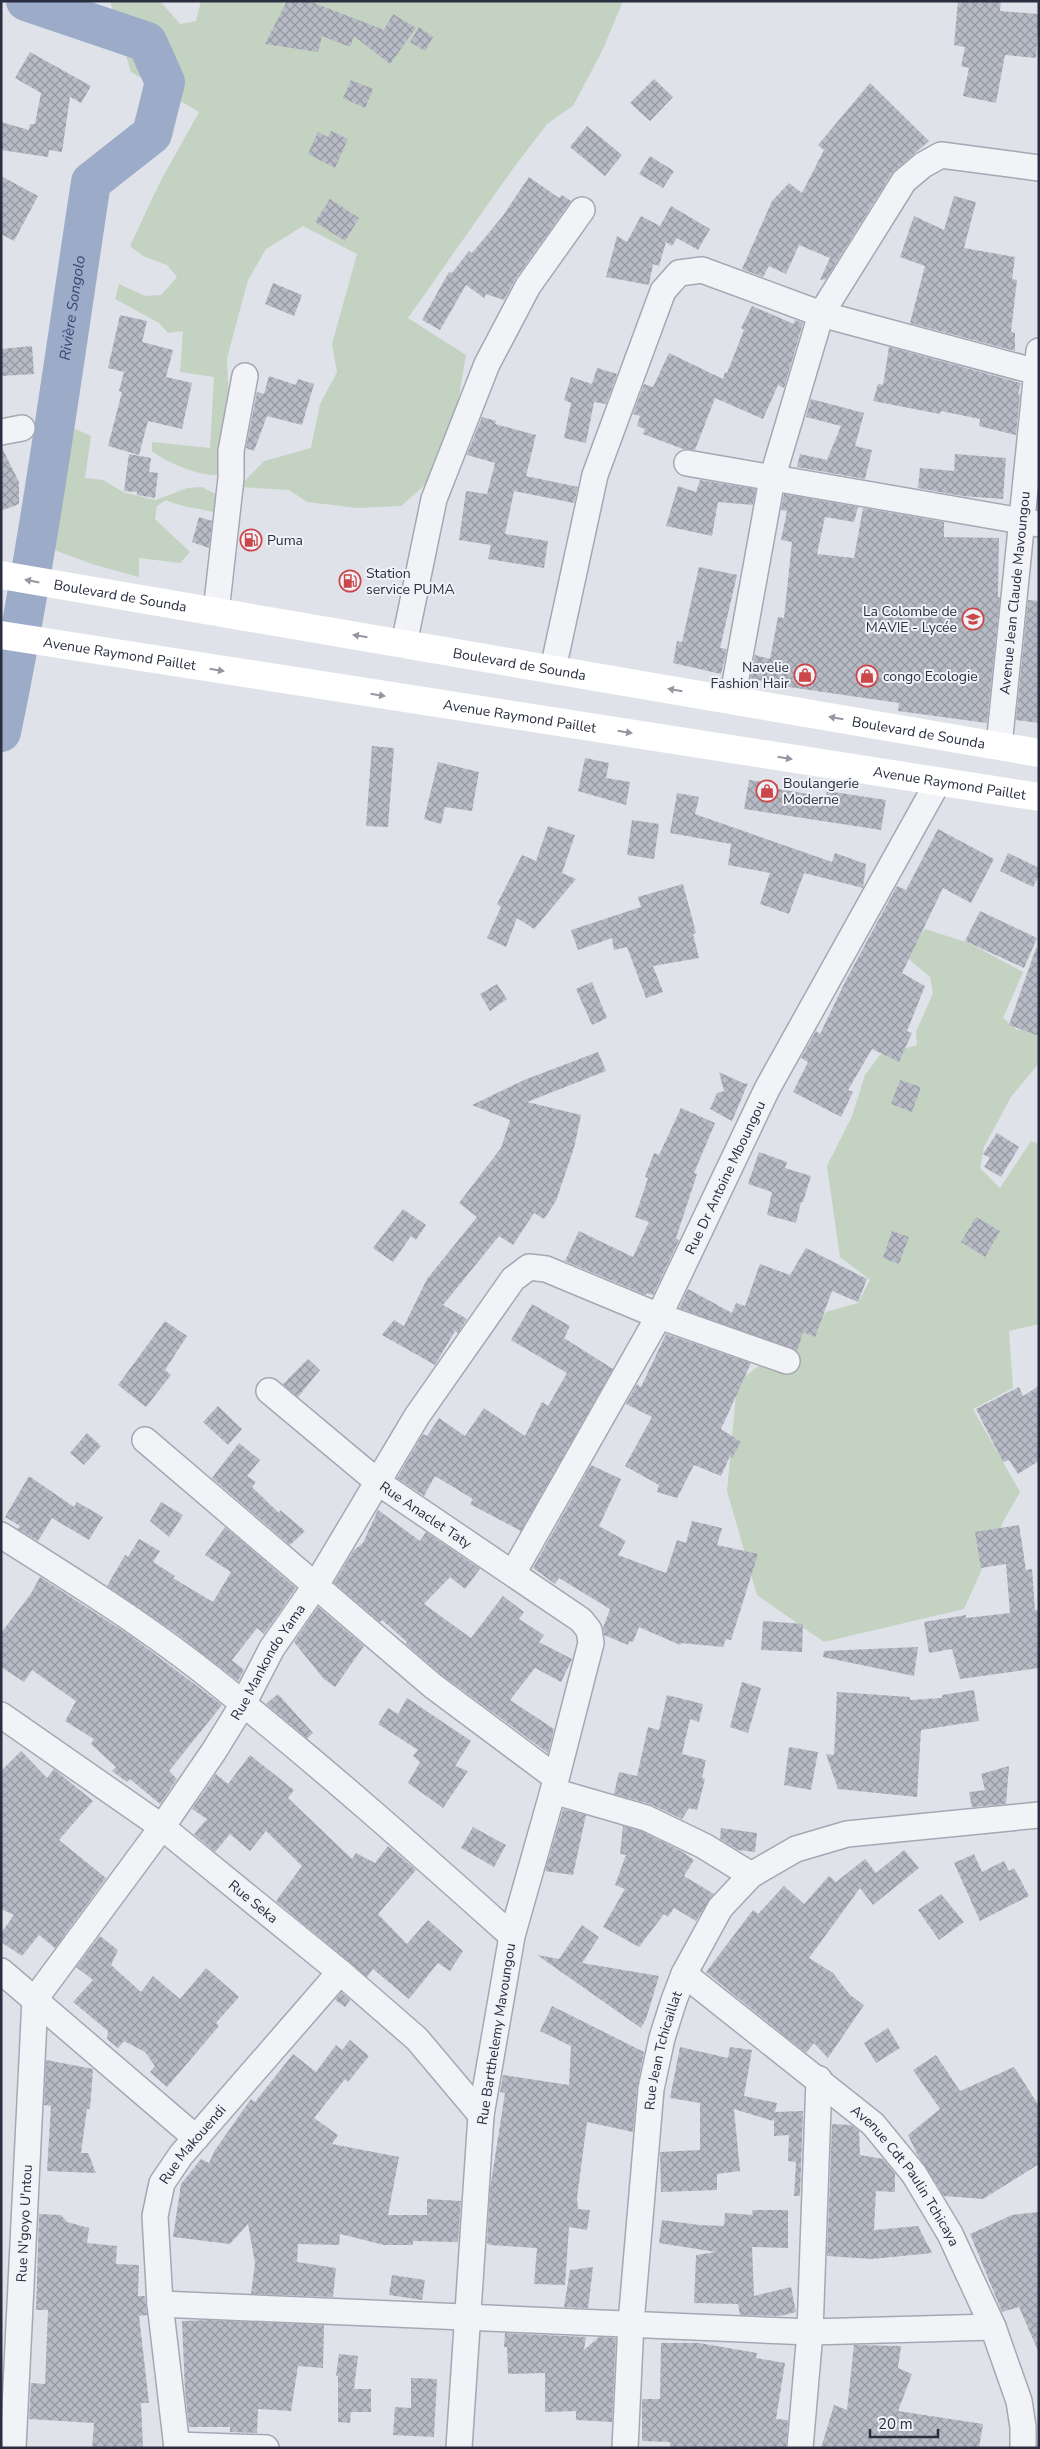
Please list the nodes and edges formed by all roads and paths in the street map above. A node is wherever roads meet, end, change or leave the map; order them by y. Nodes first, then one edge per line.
1 (1039, 168) edge
2 (582, 210) dead end
3 (821, 314) junction
4 (1038, 361) edge
5 (245, 376) dead end
6 (687, 463) dead end
7 (772, 480) junction
8 (1030, 522) edge
9 (4, 576) edge
10 (216, 612) junction
11 (1, 635) edge
12 (404, 644) junction
13 (554, 669) junction
14 (732, 700) junction
15 (999, 746) junction
16 (1039, 753) edge
17 (938, 782) junction
18 (1039, 798) edge
19 (659, 1316) junction
20 (787, 1360) dead end
21 (269, 1391) dead end
22 (145, 1440) dead end
23 (379, 1482) junction
24 (1, 1535) edge
25 (513, 1573) junction
26 (316, 1586) junction
27 (589, 1630) joint
28 (243, 1704) junction
29 (1, 1715) edge
30 (554, 1784) junction
31 (1039, 1815) edge
32 (162, 1827) junction
33 (751, 1875) junction
34 (512, 1936) junction
35 (1, 1971) edge
36 (340, 1972) junction
37 (684, 1974) junction
38 (35, 1999) junction
39 (819, 2079) junction
40 (481, 2114) junction
41 (196, 2138) junction
42 (160, 2304) junction
43 (466, 2317) junction
44 (632, 2323) junction
45 (993, 2327) junction
46 (810, 2332) junction
47 (177, 2446) edge
48 (13, 2448) edge
49 (266, 2448) edge
50 (459, 2448) edge
51 (625, 2448) edge
52 (800, 2448) edge
53 (1023, 2448) edge

1 - 3 street
2 - 12 street
3 - 4 street
3 - 7 street
3 - 13 street
4 - 8 street, Avenue Jean Claude Mavoungou
5 - 10 street
6 - 7 street
7 - 8 street
7 - 14 street
8 - 15 street, Avenue Jean Claude Mavoungou
10 -> 9 main road, Boulevard de Sounda
12 -> 10 main road, Boulevard de Sounda
11 -> 17 main road, Avenue Raymond Paillet
12 - 13 main road, Boulevard de Sounda
14 -> 13 main road, Boulevard de Sounda
15 -> 14 main road, Boulevard de Sounda
15 - 16 main road, Boulevard de Sounda
17 - 18 main road, Avenue Raymond Paillet
17 - 19 street, Rue Dr Antoine Mboungou
19 - 20 street
19 - 23 street, Rue Mankondo Yama
19 - 25 street, Rue Dr Antoine Mboungou
21 - 23 street, Rue Anaclet Taty
22 - 26 street
23 - 25 street, Rue Anaclet Taty
23 - 26 street, Rue Mankondo Yama
24 - 28 street
25 - 27 street, Rue Anaclet Taty
26 - 28 street, Rue Mankondo Yama
26 - 30 street
27 - 30 street, Rue Bartthelemy Mavoungou
28 - 32 street, Rue Mankondo Yama
28 - 34 street
29 - 32 street, Rue Seka
30 - 33 street
30 - 34 street, Rue Bartthelemy Mavoungou
31 - 33 street, Rue Jean Tchicaillat
32 - 36 street, Rue Seka
32 - 38 street, Rue Mankondo Yama
33 - 37 street, Rue Jean Tchicaillat
34 - 40 street, Rue Bartthelemy Mavoungou
35 - 38 street
36 - 40 street, Rue Seka
36 - 41 street, Rue Makouendi
37 - 39 street, Avenue Cdt Paulin Tchicaya
37 - 44 street, Rue Jean Tchicaillat
38 - 41 street
38 - 48 street, Rue N'goyo U'ntou
39 - 45 street, Avenue Cdt Paulin Tchicaya
39 - 46 street
40 - 43 street, Rue Bartthelemy Mavoungou
41 - 42 street, Rue Makouendi
42 - 43 street
42 - 47 street, Rue Makouendi
43 - 44 street
43 - 50 street, Rue Bartthelemy Mavoungou
44 - 46 street
44 - 51 street, Rue Jean Tchicaillat
45 - 46 street
45 - 53 street, Avenue Cdt Paulin Tchicaya
46 - 52 street
47 - 49 street

